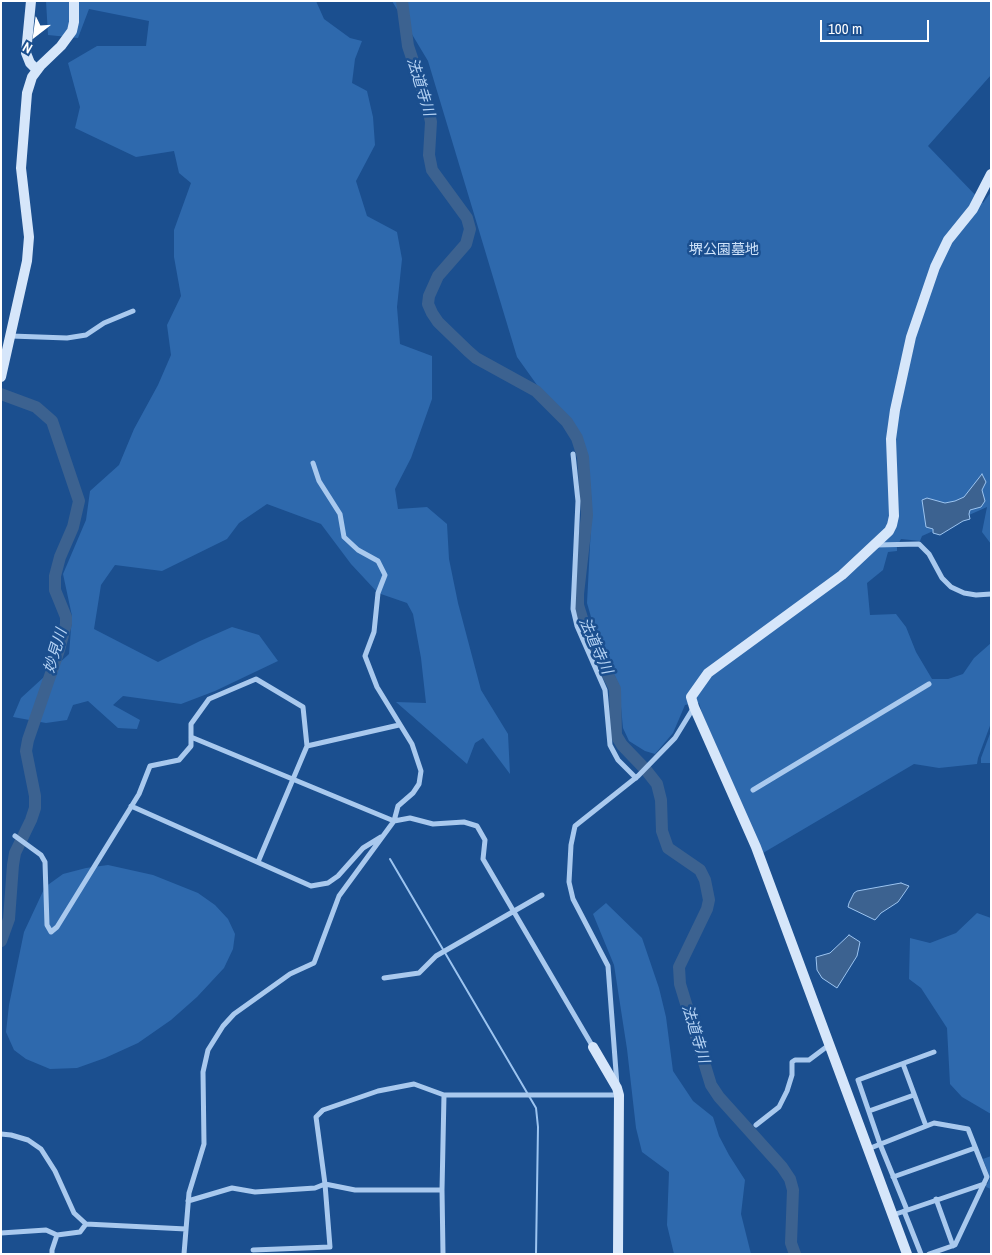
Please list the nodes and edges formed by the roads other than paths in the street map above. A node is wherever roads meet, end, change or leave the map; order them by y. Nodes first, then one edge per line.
1 (30, 1) edge
2 (74, 1) edge
3 (37, 70) junction
4 (991, 174) edge
5 (133, 311) dead end
6 (11, 336) junction
7 (1, 378) edge
8 (573, 454) dead end
9 (313, 464) dead end
10 (876, 545) junction
11 (991, 594) edge
12 (930, 684) dead end
13 (694, 707) junction
14 (399, 725) junction
15 (191, 737) junction
16 (307, 746) junction
17 (637, 777) junction
18 (293, 778) junction
19 (753, 790) dead end
20 (131, 806) junction
21 (394, 821) junction
22 (15, 836) dead end
23 (383, 836) junction
24 (258, 862) junction
25 (542, 895) dead end
26 (514, 911) junction
27 (384, 978) dead end
28 (830, 1045) junction
29 (593, 1047) joint
30 (934, 1052) dead end
31 (903, 1064) junction
32 (618, 1091) junction
33 (444, 1095) junction
34 (914, 1095) junction
35 (869, 1111) junction
36 (756, 1125) dead end
37 (926, 1126) junction
38 (1, 1134) edge
39 (880, 1144) junction
40 (975, 1148) junction
41 (868, 1149) junction
42 (893, 1176) junction
43 (325, 1184) junction
44 (984, 1184) junction
45 (442, 1190) junction
46 (936, 1199) junction
47 (188, 1201) junction
48 (906, 1211) junction
49 (892, 1216) junction
50 (86, 1224) junction
51 (186, 1229) junction
52 (1, 1232) edge
53 (57, 1235) junction
54 (953, 1246) junction
55 (253, 1250) dead end
56 (52, 1254) edge
57 (184, 1254) edge
58 (443, 1254) edge
59 (618, 1254) edge
60 (907, 1254) edge
61 (921, 1254) edge
62 (929, 1254) edge

1 - 3 street
2 - 3 street
3 - 6 street
4 - 10 street
5 - 6 street
6 - 7 street
8 - 17 street
9 - 14 street
10 - 11 street
10 - 13 street
12 - 19 street
13 - 17 street
13 - 28 street
14 - 16 street
14 - 21 street
15 - 16 street
15 - 18 street
15 - 20 street
16 - 18 street
17 - 32 street
18 - 21 street
18 - 24 street
20 - 22 street
20 - 24 street
21 - 23 street
21 - 26 street
23 - 24 street
23 - 47 street
25 - 26 street
26 - 27 street
26 - 29 street
28 - 36 street
28 - 41 street
29 - 32 street
30 - 31 street
31 - 34 street
31 - 35 street
32 - 33 street
32 - 59 street
33 - 43 street
33 - 45 street
34 - 35 street
34 - 37 street
35 - 39 street
37 - 39 street
37 - 40 street
38 - 50 street
39 - 41 street
39 - 42 street
40 - 42 street
40 - 44 street
41 - 49 street
42 - 48 street
43 - 45 street
43 - 47 street
43 - 55 street
44 - 46 street
44 - 54 street
45 - 58 street
46 - 48 street
46 - 54 street
47 - 51 street
48 - 49 street
48 - 61 street
49 - 60 street
50 - 51 street
50 - 53 street
51 - 57 street
52 - 53 street
53 - 56 street
54 - 62 street

